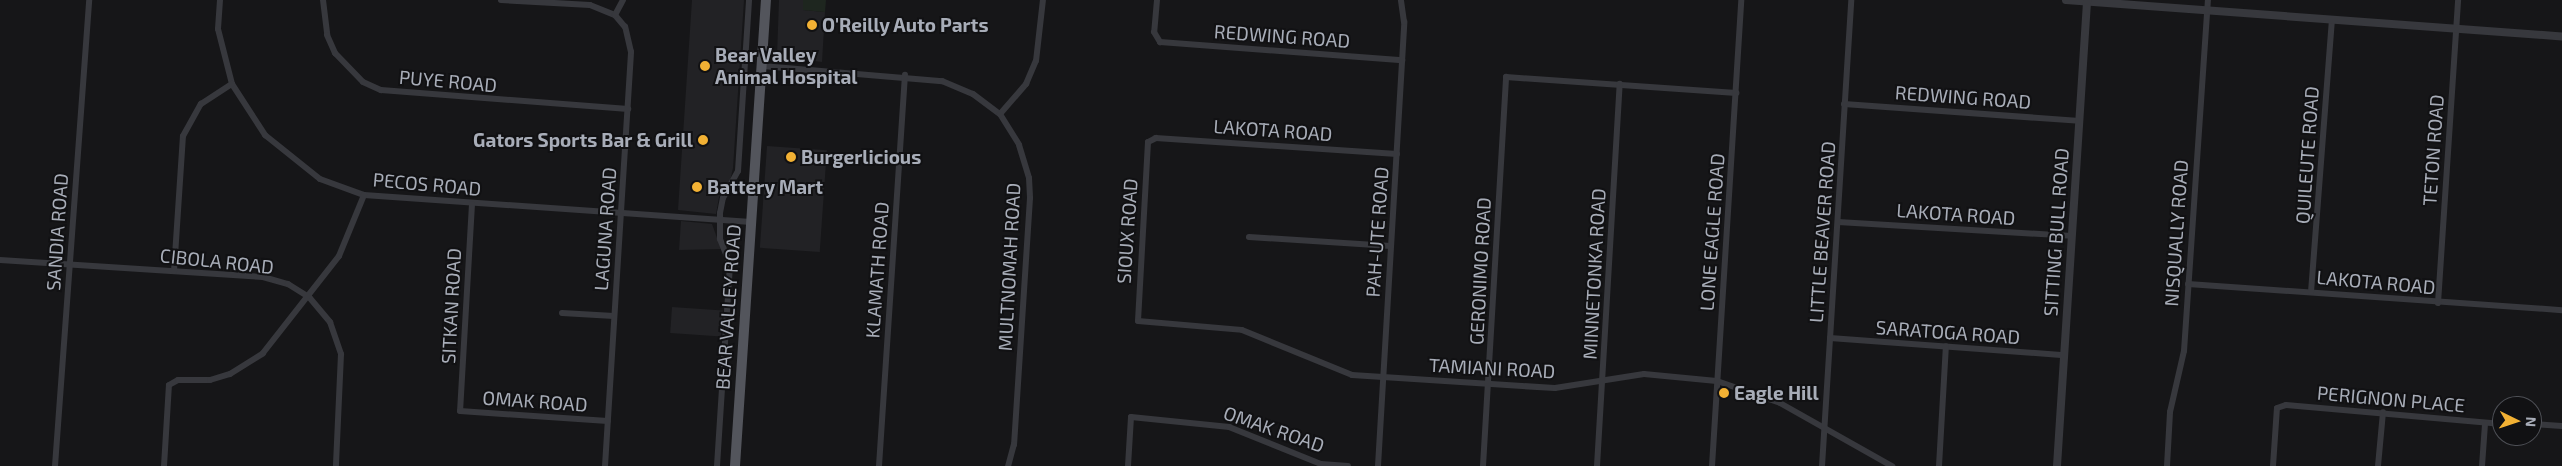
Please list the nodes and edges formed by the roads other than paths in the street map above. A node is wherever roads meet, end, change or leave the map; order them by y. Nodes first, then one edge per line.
1 (89, 0) edge
2 (220, 0) edge
3 (323, 0) edge
4 (501, 0) edge
5 (623, 0) edge
6 (749, 0) edge
7 (766, 0) edge
8 (1043, 0) edge
9 (1157, 0) edge
10 (1401, 0) edge
11 (1741, 0) edge
12 (1851, 0) edge
13 (2066, 0) edge
14 (2208, 0) edge
15 (2458, 0) edge
16 (2087, 1) edge
17 (2206, 11) junction
18 (615, 15) junction
19 (2332, 20) junction
20 (2456, 27) junction
21 (2562, 36) edge
22 (1402, 60) junction
23 (762, 66) junction
24 (905, 75) junction
25 (232, 84) junction
26 (1620, 84) junction
27 (1736, 93) junction
28 (1844, 104) junction
29 (628, 109) junction
30 (1000, 114) junction
31 (2079, 121) junction
32 (1148, 142) joint
33 (1397, 154) junction
34 (364, 195) junction
35 (472, 204) junction
36 (622, 213) junction
37 (720, 220) junction
38 (751, 222) junction
39 (1838, 222) junction
40 (2072, 236) junction
41 (1249, 237) dead end
42 (1390, 246) junction
43 (0, 260) edge
44 (69, 264) junction
45 (174, 271) junction
46 (2188, 284) junction
47 (2311, 292) junction
48 (309, 297) junction
49 (2438, 303) junction
50 (2562, 310) edge
51 (562, 313) dead end
52 (614, 316) junction
53 (1138, 321) joint
54 (1830, 338) junction
55 (1946, 346) junction
56 (2064, 355) junction
57 (1383, 377) junction
58 (1603, 380) junction
59 (1717, 381) junction
60 (1488, 384) junction
61 (460, 411) joint
62 (2382, 412) junction
63 (608, 421) junction
64 (2485, 424) junction
65 (2492, 424) edge
66 (2542, 425) edge
67 (1825, 426) junction
68 (2562, 426) edge
69 (55, 466) edge
70 (164, 466) edge
71 (336, 466) edge
72 (605, 466) edge
73 (718, 466) edge
74 (735, 466) edge
75 (879, 466) edge
76 (1008, 466) edge
77 (1128, 466) edge
78 (1348, 466) edge
79 (1378, 466) edge
80 (1483, 466) edge
81 (1597, 466) edge
82 (1712, 466) edge
83 (1822, 466) edge
84 (1892, 466) edge
85 (1939, 466) edge
86 (2057, 466) edge
87 (2167, 466) edge
88 (2273, 466) edge
89 (2378, 466) edge
90 (2482, 466) edge

1 - 44 street, SANDIA ROAD
2 - 25 street, PECOS ROAD
3 - 29 street, PUYE ROAD
4 - 18 street
5 - 18 street
6 - 37 street
7 - 23 main road, BEAR VALLEY ROAD
8 - 30 street
9 - 22 street, REDWING ROAD
10 - 22 street, PAH-UTE ROAD
11 - 27 street, LONE EAGLE ROAD
12 - 28 street, LITTLE BEAVER ROAD
13 - 16 street
14 - 17 street, NISQUALLY ROAD
15 - 20 street, TETON ROAD
16 - 17 street
16 - 31 street, SITTING BULL ROAD
17 - 19 street
17 - 46 street, NISQUALLY ROAD
18 - 29 street, LAGUNA ROAD
19 - 20 street
19 - 47 street, QUILEUTE ROAD
20 - 21 street
20 - 49 street, TETON ROAD
22 - 33 street, PAH-UTE ROAD
23 - 24 street, MULTNOMAH ROAD
23 - 38 main road, BEAR VALLEY ROAD
24 - 30 street, MULTNOMAH ROAD
24 - 75 street, KLAMATH ROAD
25 - 34 street, PECOS ROAD
25 - 45 street
26 - 27 street
26 - 58 street, MINNETONKA ROAD
26 - 60 street, GERONIMO ROAD
27 - 59 street, LONE EAGLE ROAD
28 - 31 street, REDWING ROAD
28 - 39 street, LITTLE BEAVER ROAD
29 - 36 street, LAGUNA ROAD
30 - 76 street, MULTNOMAH ROAD
31 - 40 street, SITTING BULL ROAD
32 - 33 street, LAKOTA ROAD
32 - 53 street, SIOUX ROAD
33 - 42 street, PAH-UTE ROAD
34 - 35 street, PECOS ROAD
34 - 48 street
35 - 36 street, PECOS ROAD
35 - 61 street, SITKAN ROAD
36 - 37 street, PECOS ROAD
36 - 52 street, LAGUNA ROAD
37 - 38 street, PECOS ROAD
37 - 73 street
38 - 74 main road, BEAR VALLEY ROAD
39 - 40 street, LAKOTA ROAD
39 - 54 street, LITTLE BEAVER ROAD
40 - 56 street, SITTING BULL ROAD
41 - 42 street
42 - 57 street, PAH-UTE ROAD
43 - 44 street, CIBOLA ROAD
44 - 45 street, CIBOLA ROAD
44 - 69 street, SANDIA ROAD
45 - 48 street, CIBOLA ROAD
46 - 47 street, LAKOTA ROAD
46 - 87 street, NISQUALLY ROAD
47 - 49 street, LAKOTA ROAD
48 - 70 street
48 - 71 street, CIBOLA ROAD
49 - 50 street, LAKOTA ROAD
51 - 52 street
52 - 63 street, LAGUNA ROAD
53 - 57 street, TAMIANI ROAD
54 - 55 street, SARATOGA ROAD
54 - 67 street, LITTLE BEAVER ROAD
55 - 56 street, SARATOGA ROAD
55 - 85 street
56 - 86 street, SITTING BULL ROAD
57 - 60 street, TAMIANI ROAD
57 - 79 street, PAH-UTE ROAD
58 - 59 street, TAMIANI ROAD
58 - 60 street, TAMIANI ROAD
58 - 81 street, MINNETONKA ROAD
59 - 67 street, TAMIANI ROAD
59 - 82 street, LONE EAGLE ROAD
60 - 80 street, GERONIMO ROAD
61 - 63 street, OMAK ROAD
62 - 64 street, PERIGNON PLACE
62 - 88 street, PERIGNON PLACE
62 - 89 street
63 - 72 street, LAGUNA ROAD
64 - 65 street, PERIGNON PLACE
64 - 90 street
66 - 68 street
67 - 83 street, LITTLE BEAVER ROAD
67 - 84 street, TAMIANI ROAD
77 - 78 street, OMAK ROAD

